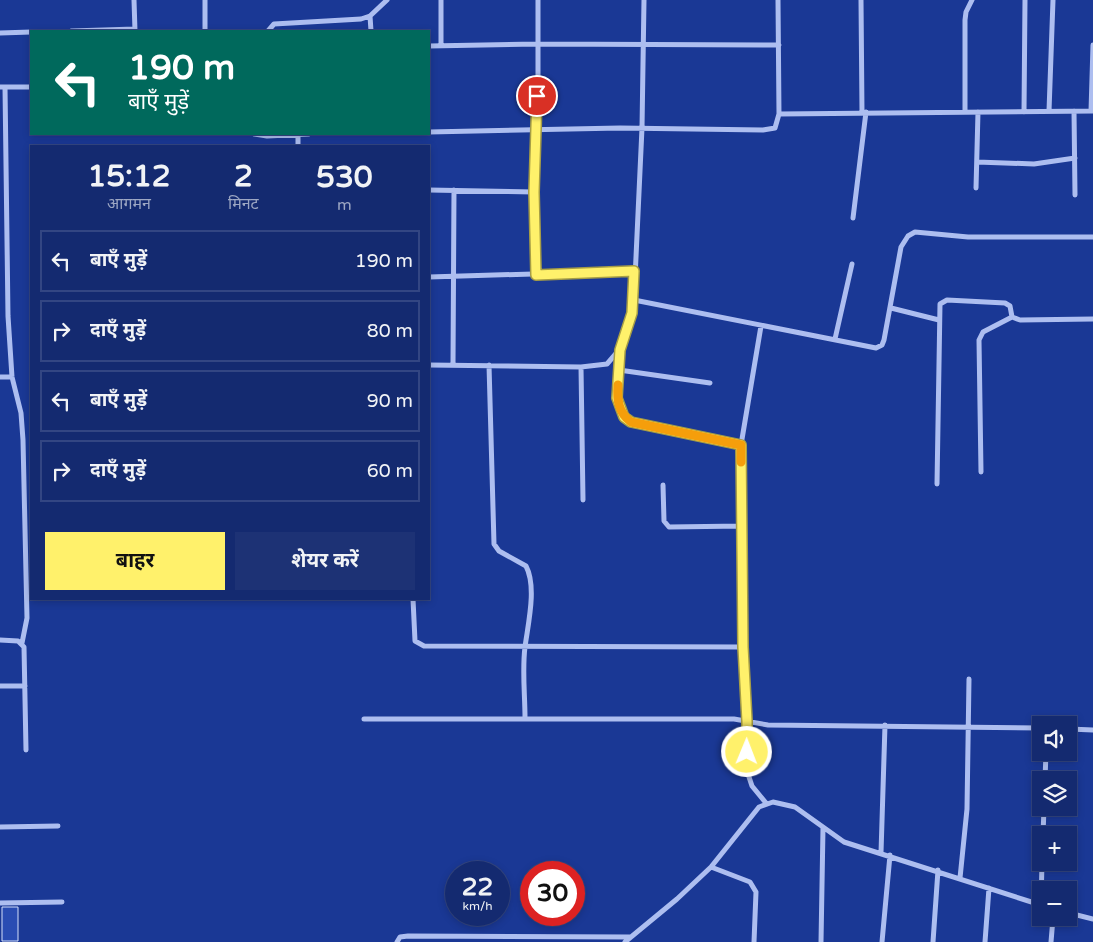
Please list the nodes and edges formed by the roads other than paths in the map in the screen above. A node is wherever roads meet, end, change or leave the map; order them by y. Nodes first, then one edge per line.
1 (134, 0) edge
2 (205, 0) edge
3 (387, 0) edge
4 (441, 0) edge
5 (538, 0) edge
6 (644, 0) edge
7 (778, 0) edge
8 (861, 0) edge
9 (972, 0) edge
10 (1025, 0) edge
11 (1053, 0) edge
12 (370, 16) junction
13 (135, 30) edge
14 (205, 30) edge
15 (268, 30) edge
16 (371, 30) edge
17 (30, 32) edge
18 (0, 33) edge
19 (537, 44) junction
20 (642, 45) junction
21 (778, 45) junction
22 (430, 46) edge
23 (442, 46) junction
24 (1093, 46) edge
25 (30, 87) edge
26 (2, 88) edge
27 (1049, 111) junction
28 (1074, 111) junction
29 (1092, 111) edge
30 (864, 112) junction
31 (966, 112) junction
32 (978, 112) junction
33 (1024, 112) junction
34 (779, 114) junction
35 (642, 128) junction
36 (538, 130) junction
37 (430, 132) edge
38 (260, 135) edge
39 (282, 135) edge
40 (2, 136) edge
41 (1075, 158) junction
42 (977, 162) junction
43 (976, 188) dead end
44 (430, 190) edge
45 (454, 190) junction
46 (534, 192) junction
47 (1075, 195) dead end
48 (0, 197) edge
49 (6, 197) junction
50 (853, 218) dead end
51 (1093, 237) edge
52 (0, 255) edge
53 (8, 255) junction
54 (852, 264) dead end
55 (634, 271) junction
56 (536, 275) junction
57 (430, 277) edge
58 (453, 277) junction
59 (634, 300) junction
60 (891, 308) junction
61 (0, 316) edge
62 (8, 316) junction
63 (1012, 317) junction
64 (1093, 319) edge
65 (939, 320) junction
66 (761, 326) junction
67 (835, 339) junction
68 (620, 350) junction
69 (430, 365) edge
70 (453, 365) junction
71 (489, 365) junction
72 (581, 367) junction
73 (619, 370) junction
74 (0, 377) edge
75 (12, 377) junction
76 (710, 383) dead end
77 (741, 445) junction
78 (981, 472) dead end
79 (937, 484) dead end
80 (663, 485) dead end
81 (582, 500) dead end
82 (742, 526) junction
83 (414, 600) edge
84 (0, 640) edge
85 (22, 643) junction
86 (743, 647) junction
87 (525, 648) junction
88 (969, 679) dead end
89 (0, 686) edge
90 (25, 686) junction
91 (525, 718) junction
92 (364, 719) dead end
93 (747, 721) junction
94 (885, 725) junction
95 (967, 726) junction
96 (1032, 728) edge
97 (1077, 729) edge
98 (1093, 730) edge
99 (26, 750) dead end
100 (766, 803) junction
101 (58, 826) dead end
102 (0, 827) edge
103 (823, 828) junction
104 (881, 853) junction
105 (890, 855) junction
106 (711, 867) junction
107 (938, 870) junction
108 (960, 878) junction
109 (989, 888) junction
110 (62, 902) dead end
111 (1032, 902) edge
112 (0, 903) edge
113 (1077, 915) edge
114 (1093, 919) edge
115 (1052, 926) edge
116 (631, 937) junction
117 (466, 939) edge
118 (397, 942) edge
119 (625, 942) edge
120 (754, 942) edge
121 (821, 942) edge
122 (882, 942) edge
123 (933, 942) edge
124 (985, 942) edge
125 (1051, 942) edge

1 - 13 street
2 - 14 street
3 - 12 street
4 - 23 street
5 - 19 street
6 - 20 street
7 - 21 street
8 - 30 street
9 - 31 street
10 - 33 street
11 - 27 street
12 - 15 street
12 - 16 street
17 - 18 street
19 - 20 street
19 - 23 street
19 - 36 street
20 - 21 street
20 - 35 street
21 - 34 street
22 - 23 street
24 - 29 street
25 - 26 street
26 - 40 street
27 - 28 street
27 - 33 street
28 - 29 street
28 - 41 street
30 - 31 street
30 - 34 street
30 - 50 street
31 - 32 street
32 - 33 street
32 - 42 street
34 - 35 street
35 - 36 street
35 - 55 street
36 - 37 street
36 - 46 street
38 - 39 street
40 - 49 street
41 - 42 street
41 - 47 street
42 - 43 street
44 - 45 street
45 - 46 street
45 - 58 street
46 - 56 street
48 - 49 street
49 - 53 street
51 - 60 street
52 - 53 street
53 - 62 street
54 - 67 street
55 - 56 street
55 - 59 street
56 - 58 street
57 - 58 street
58 - 70 street
59 - 66 street
59 - 68 street
60 - 65 street
60 - 67 street
61 - 62 street
62 - 75 street
63 - 64 street
63 - 65 street
63 - 78 street
65 - 79 street
66 - 67 street
66 - 77 street
68 - 72 street
68 - 73 street
69 - 70 street
70 - 71 street
71 - 72 street
71 - 87 street
72 - 81 street
73 - 76 street
73 - 77 street
74 - 75 street
75 - 85 street
77 - 82 street
80 - 82 street
82 - 86 street
83 - 87 street
84 - 85 street
85 - 90 street
86 - 87 street
86 - 93 street
87 - 91 street
88 - 95 street
89 - 90 street
90 - 99 street
91 - 92 street
91 - 93 street
93 - 94 street
93 - 100 street
94 - 95 street
94 - 104 street
95 - 96 street
95 - 108 street
97 - 98 street
100 - 103 street
100 - 106 street
101 - 102 street
103 - 104 street
103 - 121 street
104 - 105 street
105 - 107 street
105 - 122 street
106 - 116 street
106 - 120 street
107 - 108 street
107 - 123 street
108 - 109 street
109 - 111 street
109 - 124 street
110 - 112 street
113 - 114 street
115 - 125 street
116 - 117 street
116 - 119 street
117 - 118 street

